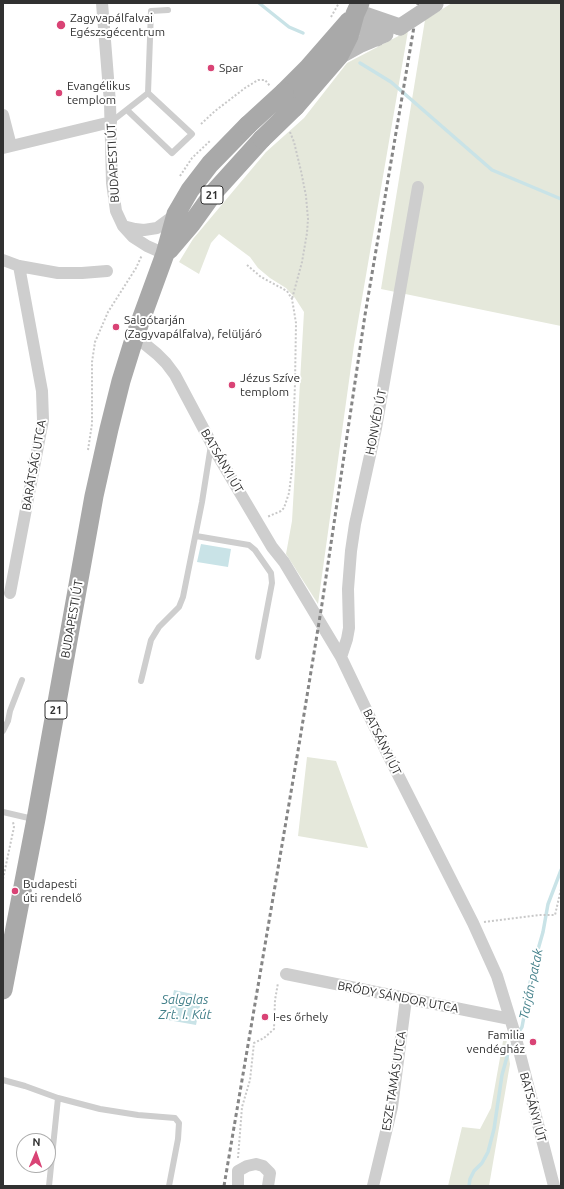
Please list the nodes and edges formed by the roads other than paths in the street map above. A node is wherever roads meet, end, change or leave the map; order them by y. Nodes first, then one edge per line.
1 (102, 3) edge
2 (436, 3) edge
3 (358, 8) edge
4 (168, 10) dead end
5 (400, 27) junction
6 (377, 38) junction
7 (339, 56) junction
8 (148, 93) junction
9 (127, 110) junction
10 (3, 115) edge
11 (111, 122) junction
12 (7, 147) edge
13 (418, 187) dead end
14 (176, 214) junction
15 (123, 226) junction
16 (166, 254) junction
17 (3, 260) edge
18 (19, 266) junction
19 (107, 271) dead end
20 (135, 336) junction
21 (211, 444) junction
22 (196, 536) junction
23 (10, 594) dead end
24 (258, 657) dead end
25 (341, 657) junction
26 (22, 680) dead end
27 (141, 681) dead end
28 (3, 731) edge
29 (3, 812) edge
30 (36, 819) junction
31 (286, 974) road end
32 (3, 990) edge
33 (406, 999) junction
34 (510, 1019) junction
35 (3, 1080) edge
36 (58, 1098) junction
37 (48, 1186) edge
38 (169, 1186) edge
39 (238, 1186) edge
40 (268, 1186) edge
41 (372, 1186) edge
42 (554, 1186) edge

1 - 11 street, BUDAPESTI ÚT
2 - 5 main road, bridge
3 - 5 main road
3 - 6 main road
3 - 7 main road, 21
3 - 14 main road, BUDAPESTI ÚT / 21, bridge
4 - 8 lane
5 - 6 main road
6 - 7 main road
7 - 16 main road, 21, bridge
8 - 9 lane
8 - 9 lane
9 - 11 lane
10 - 12 street
11 - 12 street
11 - 15 street, BUDAPESTI ÚT
13 - 25 street, HONVÉD ÚT
14 - 15 street, BUDAPESTI ÚT
14 - 16 main road, BUDAPESTI ÚT / 21
15 - 16 street, BUDAPESTI ÚT
16 - 20 main road, BUDAPESTI ÚT / 21
17 - 18 street
18 - 19 street
18 - 23 street, BARÁTSÁG UTCA
20 - 21 street, BATSÁNYI ÚT
20 - 30 main road, BUDAPESTI ÚT / 21
21 - 22 lane
21 - 25 street, BATSÁNYI ÚT
22 - 24 lane
22 - 27 lane
25 - 34 street, BATSÁNYI ÚT
26 - 28 lane
29 - 30 lane
30 - 32 main road, BUDAPESTI ÚT / 21
31 - 33 street, BRÓDY SÁNDOR UTCA
33 - 34 street, BRÓDY SÁNDOR UTCA
33 - 41 street, ESZE TAMÁS UTCA
34 - 42 street, BATSÁNYI ÚT
35 - 36 lane
36 - 37 lane
36 - 38 lane
39 - 40 street

